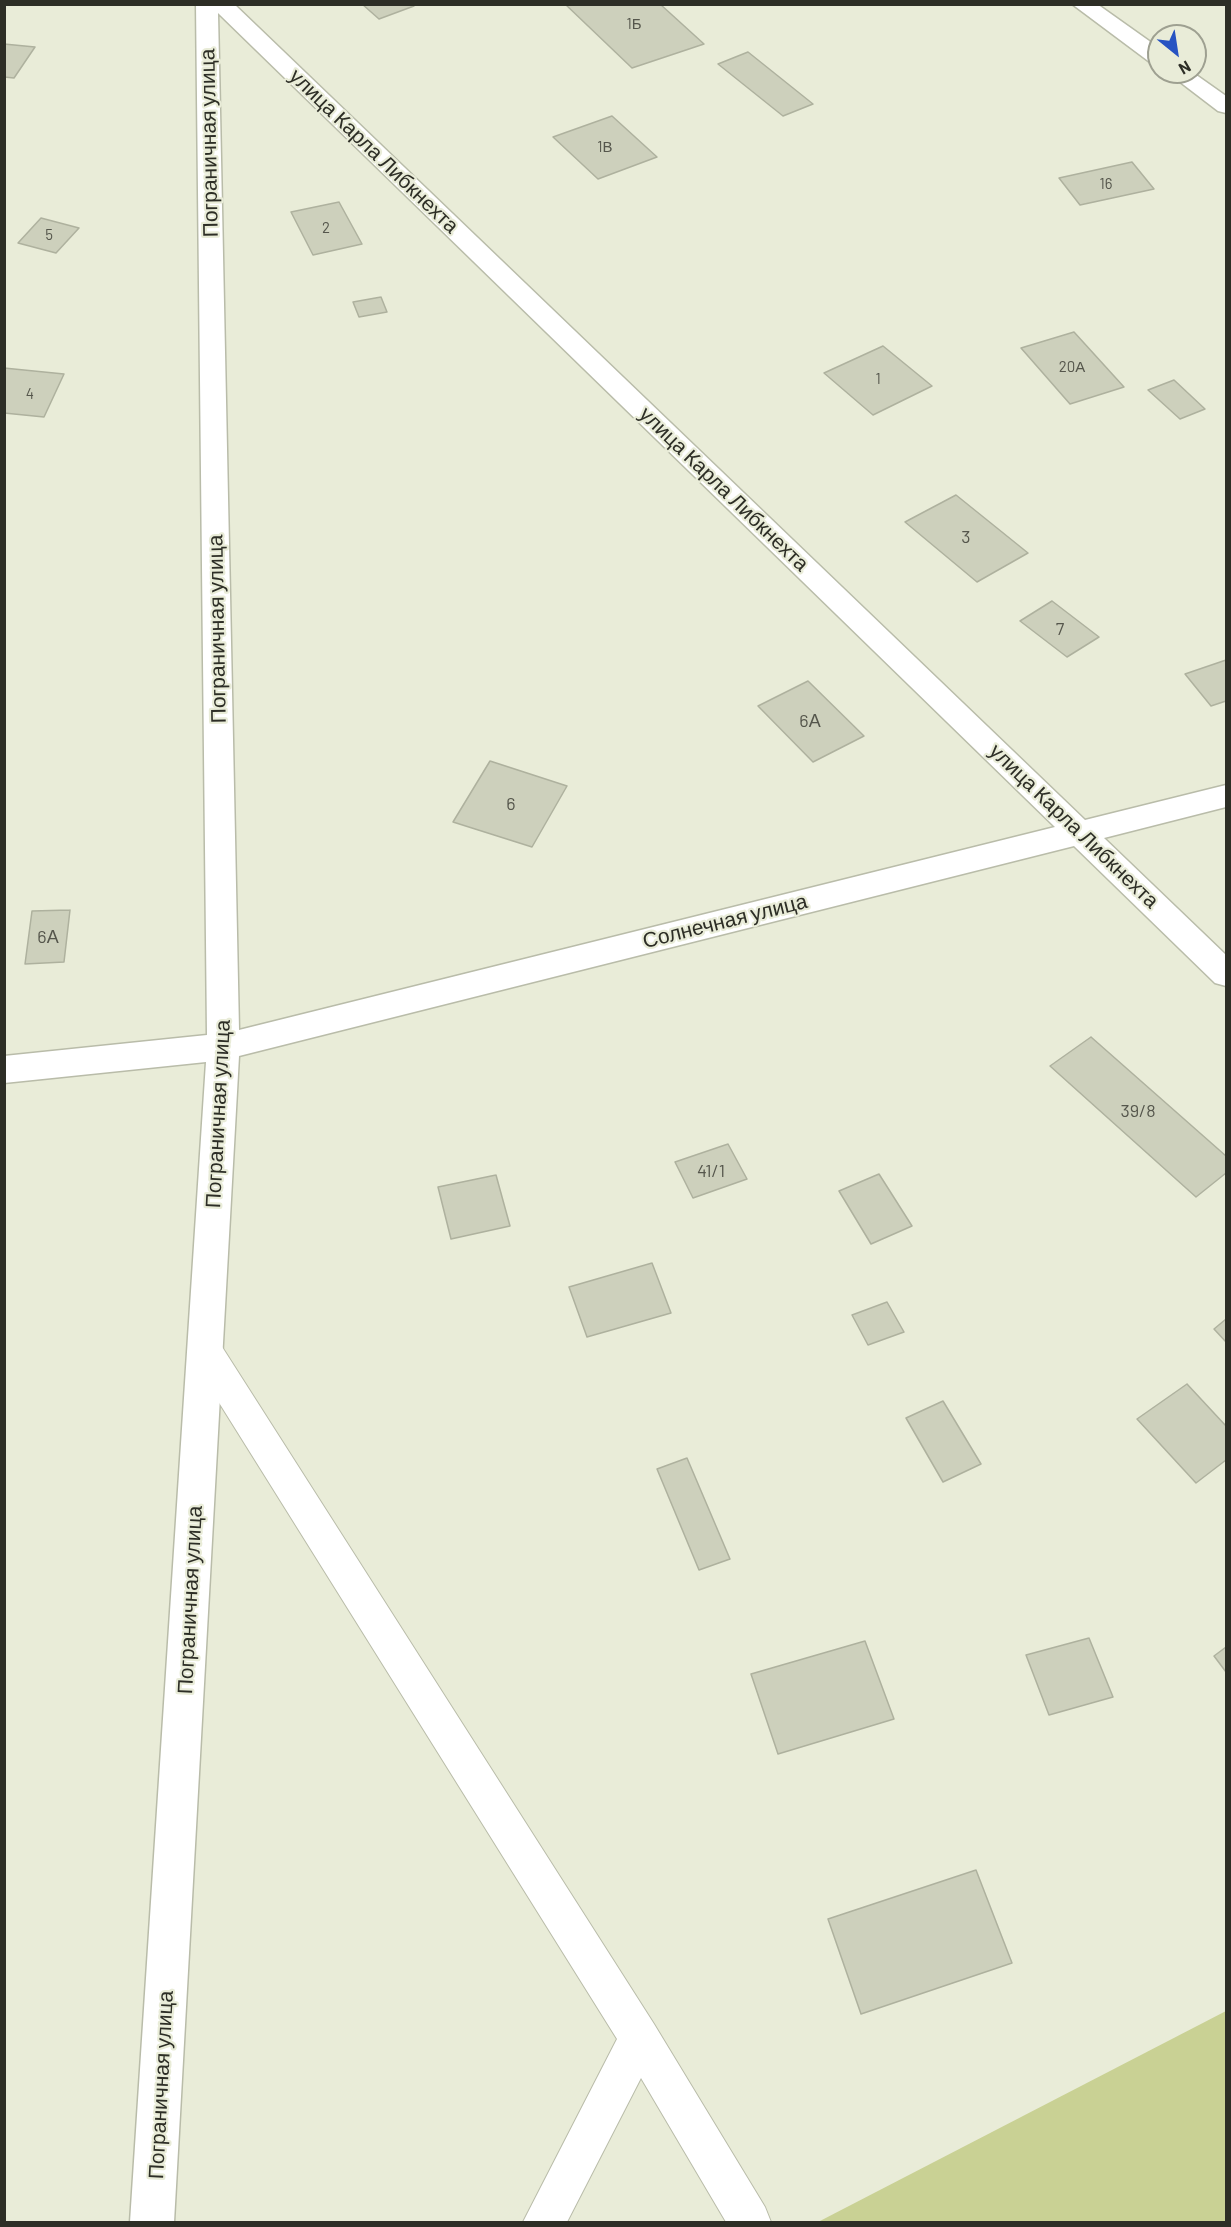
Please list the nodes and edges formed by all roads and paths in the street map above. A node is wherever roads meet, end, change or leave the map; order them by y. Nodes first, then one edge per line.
1 (207, 4) edge
2 (220, 4) edge
3 (1082, 4) edge
4 (1147, 50) edge
5 (1195, 84) edge
6 (1227, 106) edge
7 (1227, 796) edge
8 (1080, 832) junction
9 (1227, 974) edge
10 (223, 1047) junction
11 (4, 1070) edge
12 (205, 1350) junction
13 (640, 2037) junction
14 (152, 2223) edge
15 (544, 2223) edge
16 (750, 2223) edge

1 - 10 street, Пограничная улица
2 - 8 street, улица Карла Либкнехта
3 - 4 street
5 - 6 street
7 - 8 street, Солнечная улица
8 - 9 street, улица Карла Либкнехта
8 - 10 street, Солнечная улица
10 - 11 street, Солнечная улица
10 - 12 street, Пограничная улица
12 - 13 lane
12 - 14 street, Пограничная улица
13 - 15 lane
13 - 16 lane

